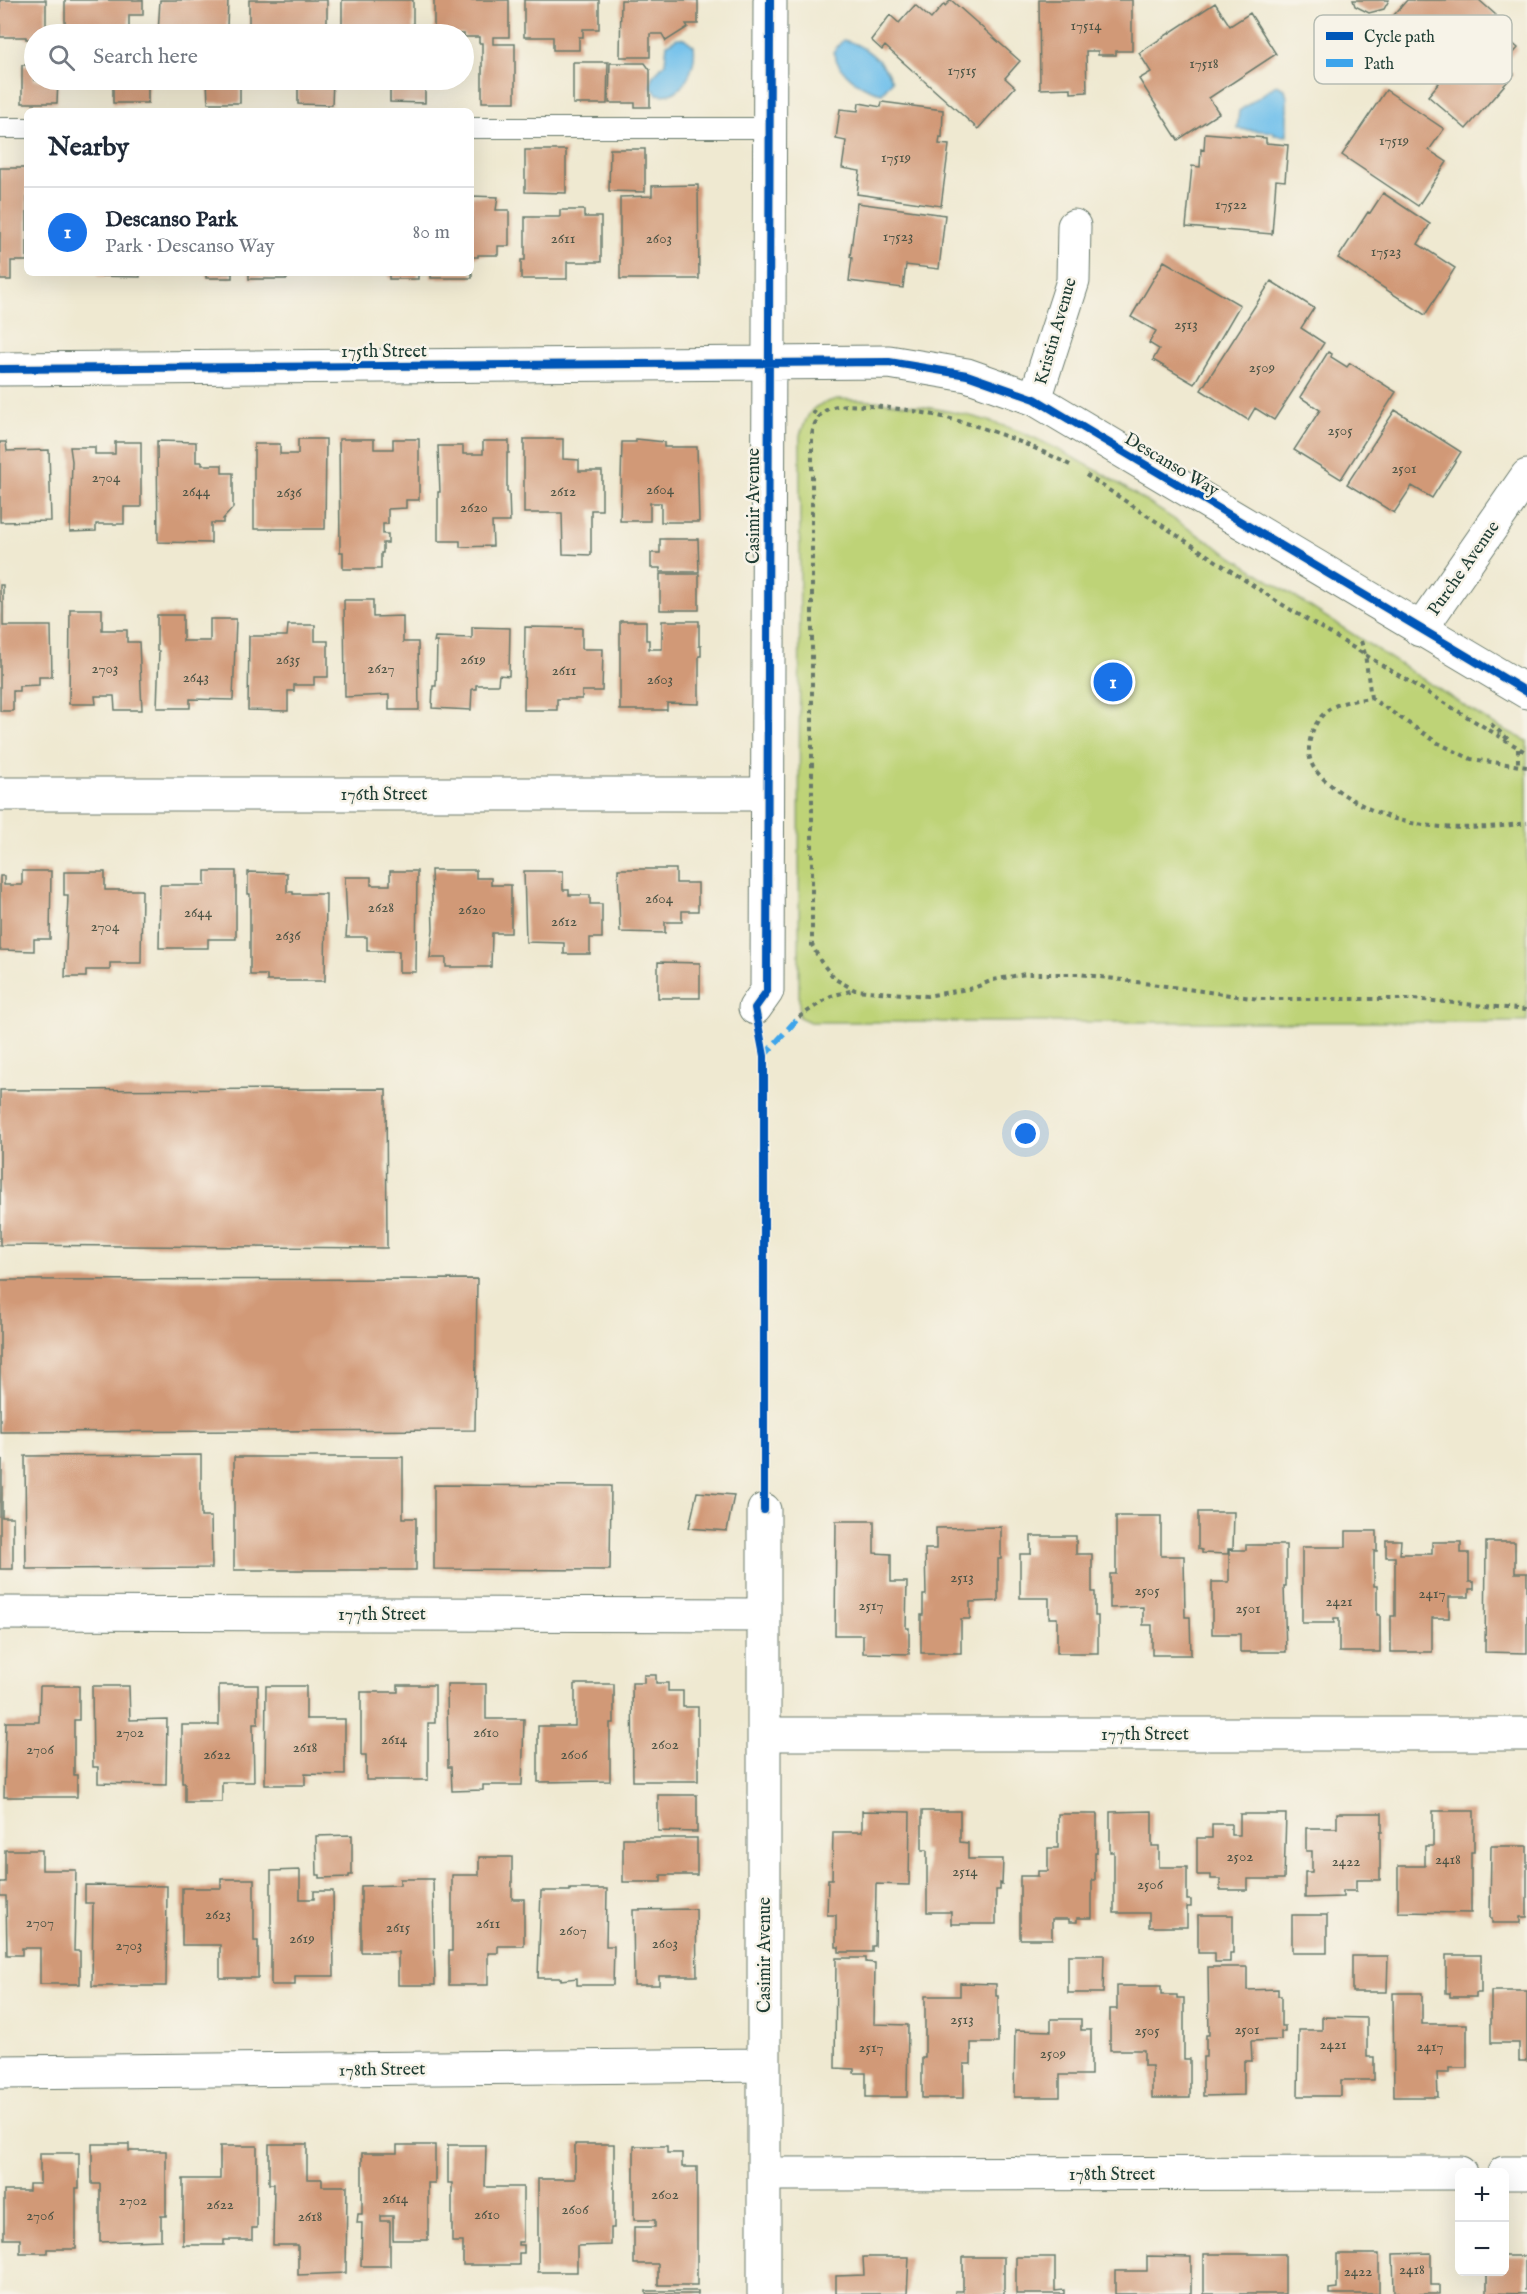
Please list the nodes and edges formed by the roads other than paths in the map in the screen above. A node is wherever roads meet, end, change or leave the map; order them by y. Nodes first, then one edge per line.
1 (770, 0) edge
2 (474, 128) edge
3 (770, 128) junction
4 (0, 129) edge
5 (24, 129) edge
6 (1074, 226) dead end
7 (769, 362) junction
8 (0, 369) edge
9 (1035, 399) junction
10 (1527, 476) edge
11 (1420, 630) junction
12 (1527, 692) edge
13 (0, 794) edge
14 (767, 794) junction
15 (755, 1008) dead end
16 (764, 1510) dead end
17 (0, 1613) edge
18 (764, 1615) junction
19 (764, 1734) junction
20 (1527, 1734) edge
21 (764, 2065) junction
22 (0, 2072) edge
23 (1455, 2173) edge
24 (1509, 2173) edge
25 (1527, 2173) edge
26 (764, 2174) junction
27 (764, 2294) edge

1 - 3 street, Casimir Avenue
2 - 3 lane
3 - 7 street, Casimir Avenue
4 - 5 lane
6 - 9 street, Kristin Avenue
7 - 8 street, 175th Street
7 - 9 street, Descanso Way
7 - 14 street, Casimir Avenue
9 - 11 street, Descanso Way
10 - 11 street, Purche Avenue
11 - 12 street, Descanso Way
13 - 14 street, 176th Street
14 - 15 street, Casimir Avenue
16 - 18 street, Casimir Avenue
17 - 18 street, 177th Street
18 - 19 street, Casimir Avenue
19 - 20 street, 177th Street
19 - 21 street, Casimir Avenue
21 - 22 street, 178th Street
21 - 26 street, Casimir Avenue
23 - 26 street, 178th Street
24 - 25 street
26 - 27 street, Casimir Avenue

